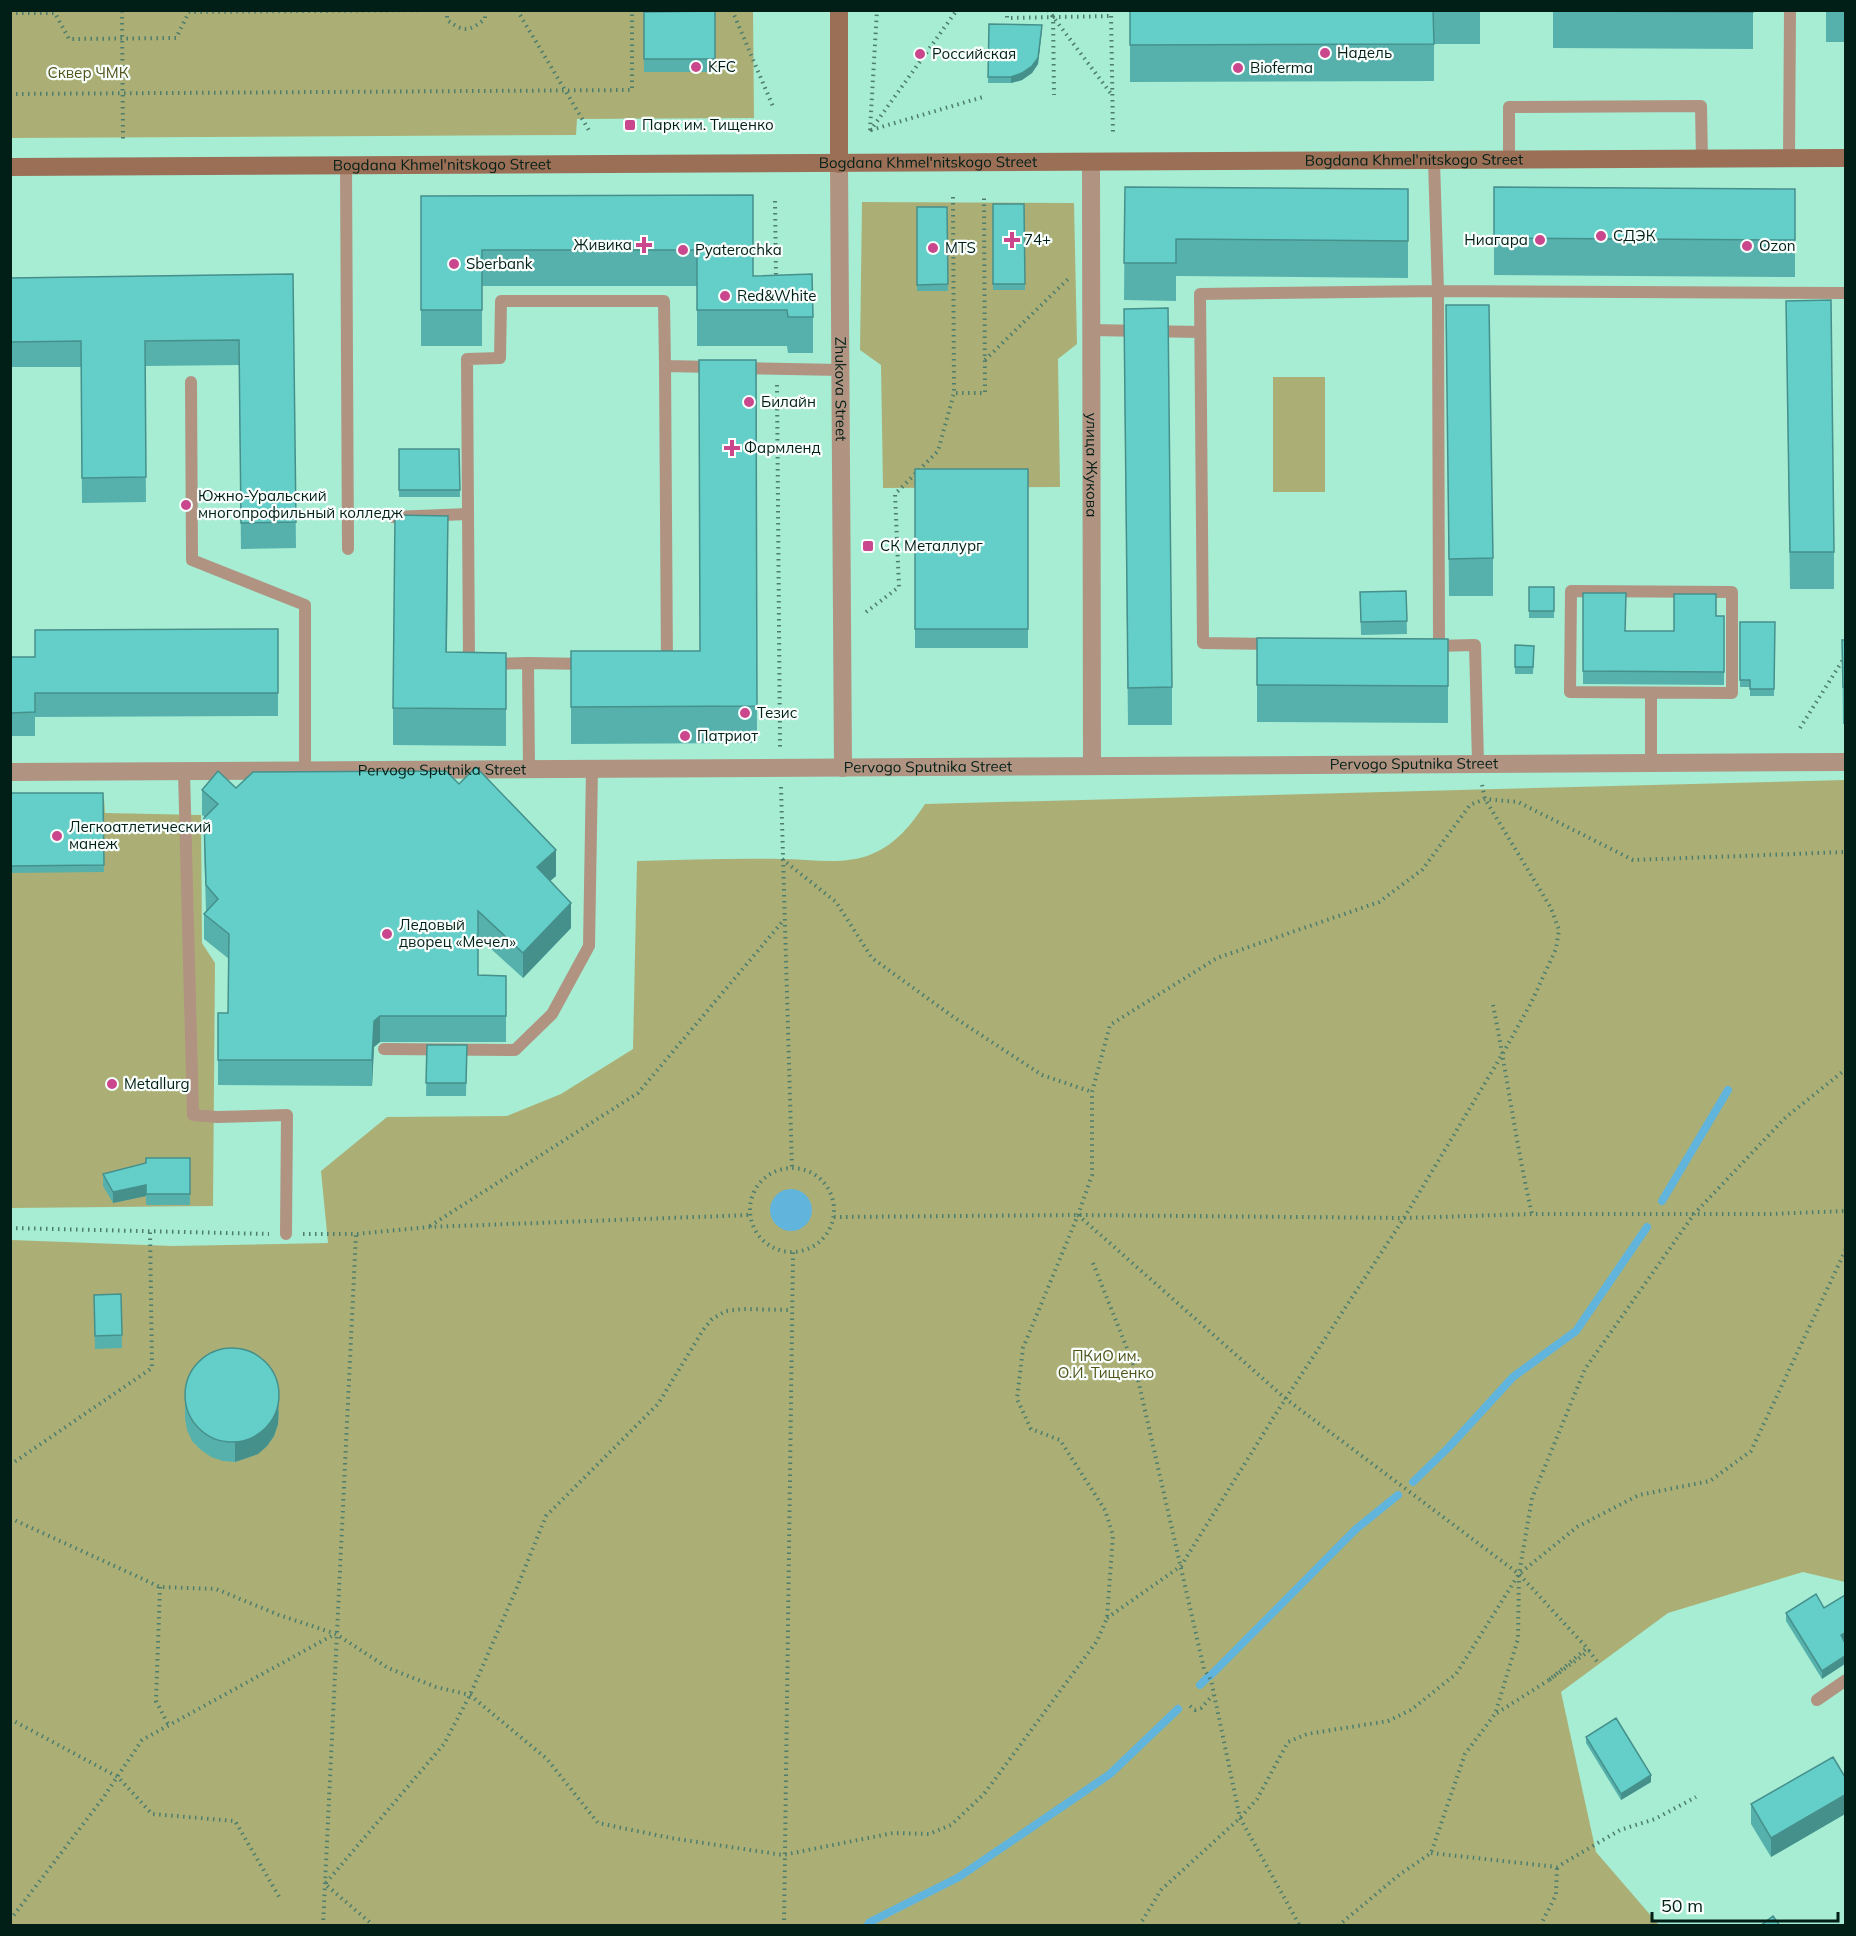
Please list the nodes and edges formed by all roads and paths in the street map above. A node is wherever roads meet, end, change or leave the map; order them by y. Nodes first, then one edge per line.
1 (116, 10) edge
2 (437, 10) edge
3 (447, 10) edge
4 (485, 10) edge
5 (517, 10) edge
6 (632, 10) edge
7 (732, 10) edge
8 (838, 10) edge
9 (877, 10) edge
10 (957, 10) edge
11 (1006, 10) edge
12 (1048, 10) edge
13 (1053, 10) edge
14 (1112, 10) edge
15 (1790, 10) edge
16 (124, 11) edge
17 (189, 11) edge
18 (294, 11) edge
19 (340, 11) edge
20 (55, 12) edge
21 (10, 13) edge
22 (1112, 16) junction
23 (1053, 17) junction
24 (122, 38) junction
25 (565, 91) junction
26 (123, 93) junction
27 (10, 94) edge
28 (1054, 95) dead end
29 (1113, 95) junction
30 (982, 97) dead end
31 (774, 109) dead end
32 (870, 130) junction
33 (590, 132) dead end
34 (1113, 135) dead end
35 (123, 140) dead end
36 (1845, 158) edge
37 (1702, 159) junction
38 (1789, 159) junction
39 (1509, 160) junction
40 (1434, 161) junction
41 (1091, 163) junction
42 (839, 164) junction
43 (346, 166) junction
44 (10, 167) edge
45 (984, 196) dead end
46 (953, 197) dead end
47 (775, 201) dead end
48 (1092, 255) junction
49 (776, 285) edge
50 (1438, 291) junction
51 (1845, 293) edge
52 (1091, 330) junction
53 (1199, 332) junction
54 (985, 360) junction
55 (665, 366) junction
56 (777, 368) junction
57 (841, 369) junction
58 (191, 382) dead end
59 (954, 393) junction
60 (468, 514) junction
61 (393, 517) edge
62 (348, 549) dead end
63 (866, 612) dead end
64 (1286, 644) edge
65 (1415, 646) edge
66 (1439, 646) junction
67 (1845, 655) edge
68 (528, 663) junction
69 (598, 664) edge
70 (656, 666) edge
71 (1651, 693) junction
72 (1800, 728) dead end
73 (1845, 762) edge
74 (1478, 763) junction
75 (1651, 763) junction
76 (1092, 766) junction
77 (843, 768) junction
78 (592, 769) junction
79 (781, 769) junction
80 (529, 770) junction
81 (305, 771) junction
82 (10, 772) edge
83 (184, 772) junction
84 (1485, 800) junction
85 (1845, 852) edge
86 (782, 859) junction
87 (784, 920) junction
88 (1493, 1005) dead end
89 (384, 1049) dead end
90 (1503, 1053) junction
91 (1845, 1069) edge
92 (1092, 1092) junction
93 (792, 1167) junction
94 (1845, 1211) edge
95 (1532, 1214) junction
96 (1694, 1214) junction
97 (749, 1215) junction
98 (1078, 1215) junction
99 (834, 1217) junction
100 (1404, 1218) junction
101 (429, 1227) junction
102 (10, 1228) edge
103 (150, 1231) junction
104 (356, 1233) junction
105 (286, 1234) junction
106 (1845, 1249) edge
107 (793, 1252) junction
108 (1093, 1263) dead end
109 (792, 1310) junction
110 (1286, 1399) junction
111 (10, 1465) edge
112 (10, 1518) edge
113 (1181, 1566) junction
114 (1519, 1574) junction
115 (160, 1587) junction
116 (1107, 1618) junction
117 (336, 1634) junction
118 (1599, 1664) dead end
119 (1549, 1680) junction
120 (1845, 1680) edge
121 (470, 1695) junction
122 (1214, 1695) junction
123 (1817, 1700) dead end
124 (1190, 1706) dead end
125 (1496, 1714) junction
126 (10, 1719) edge
127 (169, 1726) junction
128 (118, 1777) junction
129 (1696, 1797) dead end
130 (1240, 1818) junction
131 (1431, 1853) junction
132 (783, 1855) junction
133 (1557, 1867) junction
134 (325, 1884) junction
135 (281, 1900) dead end
136 (10, 1920) edge
137 (323, 1926) edge
138 (374, 1926) edge
139 (784, 1926) edge
140 (1139, 1926) edge
141 (1300, 1926) edge
142 (1338, 1926) edge
143 (1540, 1926) edge

1 - 16 path
2 - 19 path
3 - 4 path
5 - 25 path
6 - 25 path
7 - 31 path
8 - 42 main road, Zhukova Street
9 - 32 path
10 - 32 path
11 - 23 path
12 - 23 path
13 - 23 path
14 - 22 path
15 - 38 lane
16 - 24 path
17 - 18 path
17 - 24 path
18 - 19 path
20 - 21 path
20 - 24 path
22 - 23 path
22 - 29 path
23 - 28 path
23 - 29 path
24 - 26 path
25 - 26 path
25 - 33 path
26 - 27 path
26 - 35 path
29 - 34 path
30 - 32 path
36 - 38 main road, Bogdana Khmel'nitskogo Street
37 - 38 main road, Bogdana Khmel'nitskogo Street
37 - 39 main road, Bogdana Khmel'nitskogo Street
37 - 39 lane
39 - 40 main road, Bogdana Khmel'nitskogo Street
40 - 41 main road, Bogdana Khmel'nitskogo Street
40 - 50 lane
41 - 42 main road, Bogdana Khmel'nitskogo Street
41 - 48 street, улица Жукова
42 - 43 main road, Bogdana Khmel'nitskogo Street
42 - 57 street, Zhukova Street
43 - 44 main road, Bogdana Khmel'nitskogo Street
43 - 62 lane
45 - 54 path
46 - 59 path
47 - 49 path
48 - 52 street, улица Жукова
48 - 54 path
50 - 51 lane
50 - 53 lane
50 - 66 lane
52 - 53 lane
52 - 76 street, улица Жукова
53 - 64 lane
54 - 59 path
55 - 56 lane
55 - 60 lane
55 - 70 lane
56 - 57 lane
56 - 79 path
57 - 77 street, Zhukova Street
58 - 81 lane
59 - 63 path
60 - 61 lane
60 - 68 lane
65 - 66 lane
66 - 74 lane
67 - 72 path
68 - 69 lane
68 - 80 lane
71 - 71 lane
71 - 75 lane
73 - 75 street, Pervogo Sputnika Street
74 - 75 street, Pervogo Sputnika Street
74 - 76 street, Pervogo Sputnika Street
76 - 77 street, Pervogo Sputnika Street
77 - 79 street, Pervogo Sputnika Street
78 - 79 street, Pervogo Sputnika Street
78 - 80 street, Pervogo Sputnika Street
78 - 89 lane
79 - 86 path
80 - 81 street, Pervogo Sputnika Street
81 - 83 street, Pervogo Sputnika Street
82 - 83 street, Pervogo Sputnika Street
83 - 105 lane
84 - 85 path
84 - 90 path
84 - 92 path
86 - 87 path
86 - 92 path
87 - 93 path
87 - 101 path
88 - 90 path
90 - 95 path
90 - 100 path
91 - 96 path
92 - 98 path
93 - 97 path
93 - 99 path
94 - 96 path
95 - 96 path
95 - 100 path
96 - 114 path
97 - 101 path
97 - 107 path
98 - 99 path
98 - 100 path
98 - 110 path
98 - 116 path
99 - 107 path
100 - 110 path
101 - 104 path
102 - 103 path
103 - 105 path
103 - 111 path
104 - 105 path
104 - 117 path
106 - 114 path
107 - 109 path
108 - 113 path
109 - 121 path
109 - 132 path
110 - 113 path
110 - 114 path
112 - 115 path
113 - 116 path
113 - 122 path
114 - 119 path
114 - 125 path
114 - 130 path
115 - 117 path
115 - 127 path
116 - 132 path
117 - 121 path
117 - 127 path
117 - 134 path
118 - 119 path
119 - 125 path
120 - 123 lane
121 - 132 path
121 - 134 path
122 - 124 path
122 - 130 path
125 - 131 path
126 - 128 path
127 - 128 path
128 - 135 path
128 - 136 path
129 - 133 path
130 - 140 path
130 - 141 path
131 - 133 path
131 - 142 path
132 - 139 path
133 - 143 path
134 - 137 path
134 - 138 path

